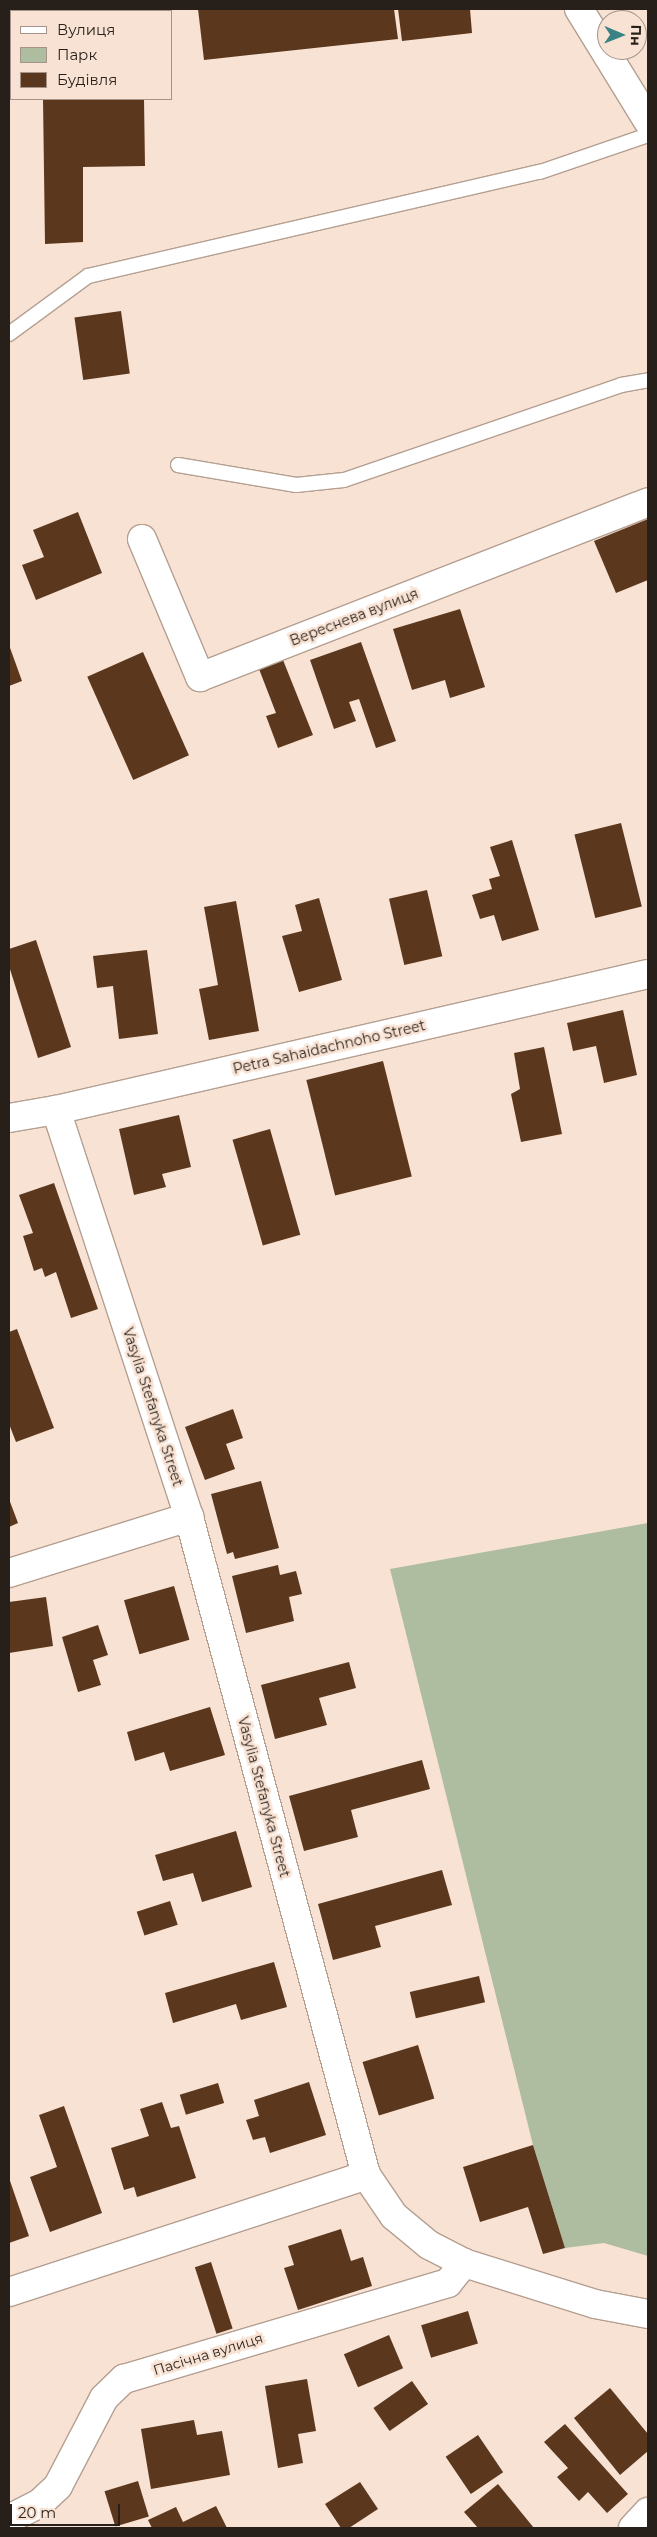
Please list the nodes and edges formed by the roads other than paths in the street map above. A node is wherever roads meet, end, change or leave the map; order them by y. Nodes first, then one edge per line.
1 (579, 9) edge
2 (648, 121) edge
3 (648, 135) edge
4 (9, 334) edge
5 (648, 380) edge
6 (178, 465) dead end
7 (648, 502) edge
8 (142, 539) dead end
9 (648, 974) edge
10 (56, 1110) junction
11 (9, 1118) edge
12 (189, 1517) junction
13 (9, 1573) edge
14 (366, 2175) junction
15 (464, 2263) junction
16 (9, 2292) edge
17 (648, 2314) edge
18 (648, 2512) edge
19 (9, 2519) edge
20 (633, 2528) edge

1 - 2 street
3 - 4 lane
5 - 6 lane
7 - 8 street, Вереснева вулиця
9 - 10 street, Petra Sahaidachnoho Street
10 - 11 street, Petra Sahaidachnoho Street
10 - 12 street, Vasylia Stefanyka Street
12 - 13 street
12 - 14 street, Vasylia Stefanyka Street
14 - 15 street, Vasylia Stefanyka Street
14 - 16 street
15 - 17 street, Vasylia Stefanyka Street
15 - 19 street, Пасічна вулиця
18 - 20 street

